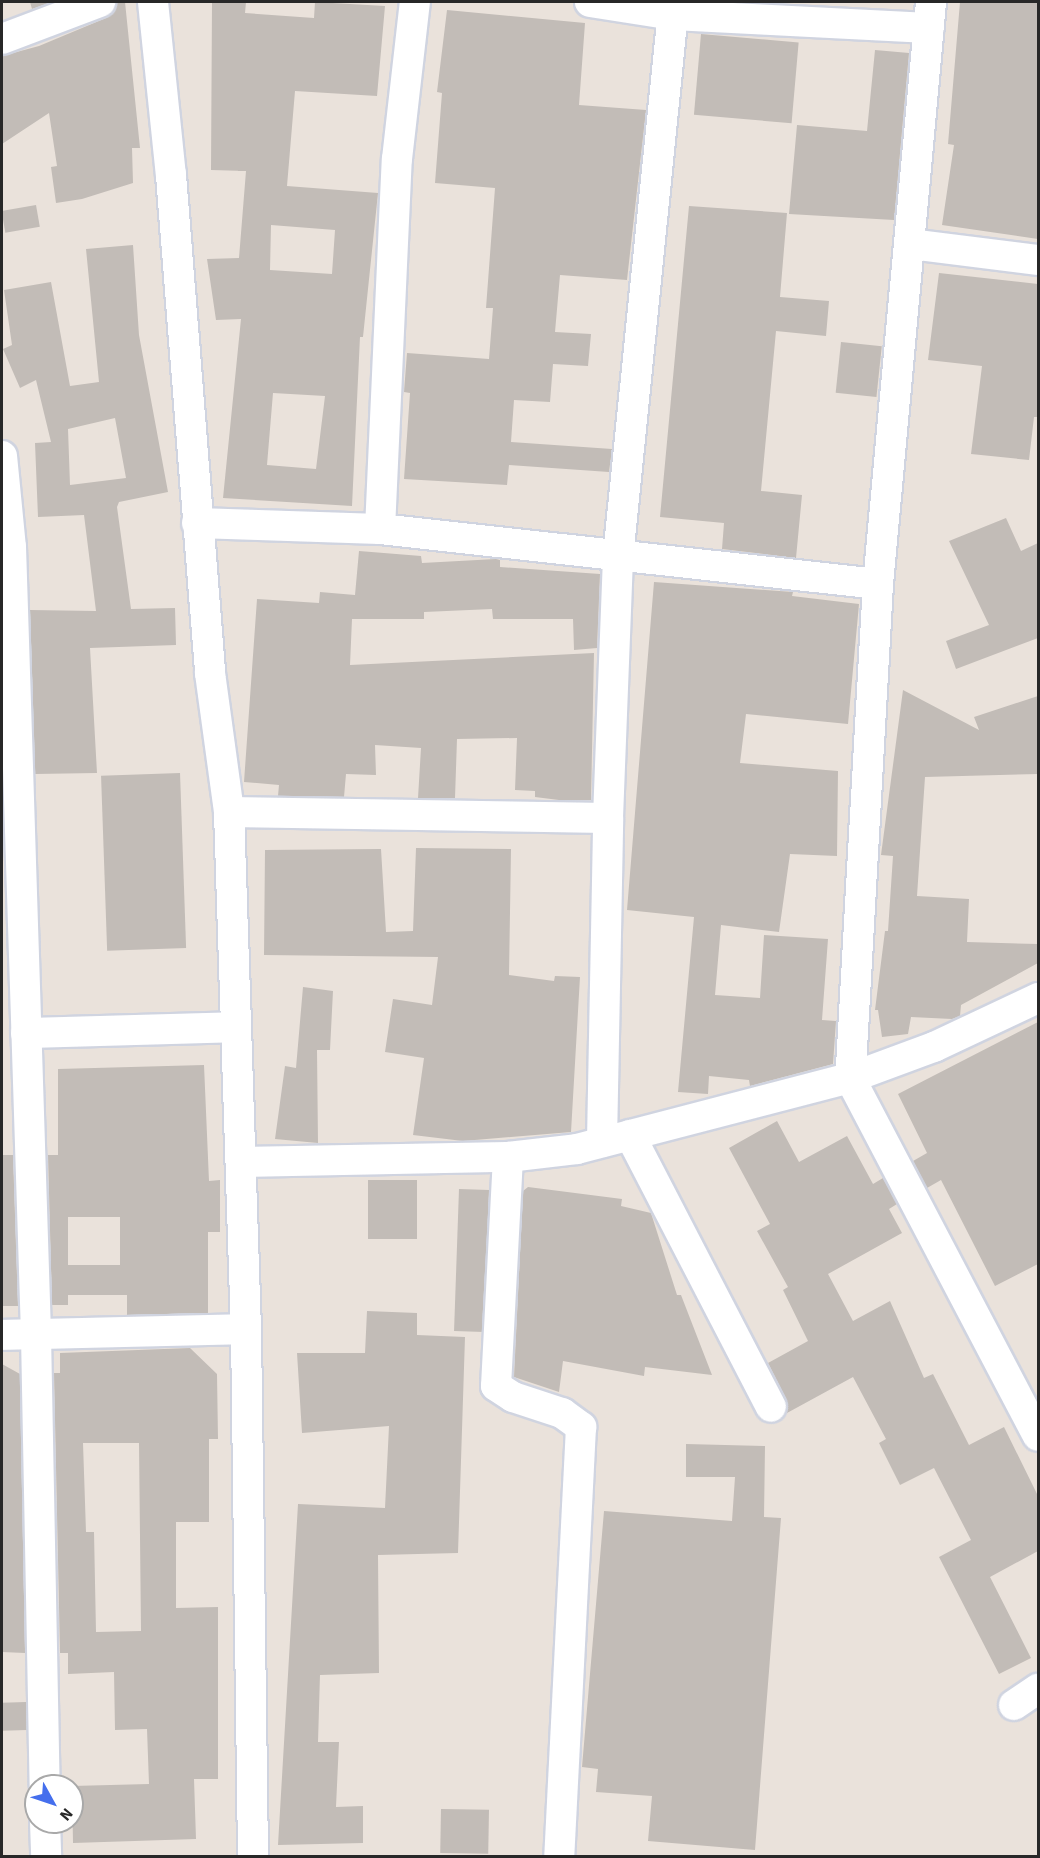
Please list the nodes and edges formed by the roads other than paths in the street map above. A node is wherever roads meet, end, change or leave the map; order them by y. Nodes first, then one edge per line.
1 (100, 2) edge
2 (153, 2) edge
3 (415, 2) edge
4 (590, 2) edge
5 (674, 8) edge
6 (930, 15) edge
7 (2, 39) edge
8 (910, 244) junction
9 (1038, 260) edge
10 (2, 456) edge
11 (196, 523) junction
12 (380, 529) junction
13 (618, 557) junction
14 (878, 584) junction
15 (9, 737) edge
16 (229, 812) junction
17 (608, 818) junction
18 (1038, 998) edge
19 (236, 1027) junction
20 (26, 1033) junction
21 (850, 1078) junction
22 (616, 1139) junction
23 (508, 1157) junction
24 (241, 1162) junction
25 (246, 1329) junction
26 (2, 1335) edge
27 (36, 1335) junction
28 (771, 1407) dead end
29 (1038, 1436) edge
30 (1038, 1689) edge
31 (1014, 1705) dead end
32 (45, 1774) edge
33 (45, 1834) edge
34 (46, 1857) edge
35 (253, 1857) edge
36 (559, 1857) edge

1 - 7 street
2 - 11 street
3 - 12 street
4 - 5 street
5 - 6 street
5 - 13 street
6 - 8 street
8 - 9 street
8 - 14 street
10 - 15 street
11 - 12 street
11 - 16 street
12 - 13 street
13 - 14 street
13 - 17 street
14 - 21 street
15 - 20 street
16 - 17 street
16 - 19 street
17 - 22 street
18 - 21 street
19 - 20 street
19 - 24 street
20 - 27 street
21 - 22 street
21 - 29 street
22 - 23 street
22 - 28 street
23 - 24 street
23 - 36 street
24 - 25 street
25 - 27 street
25 - 35 street
26 - 27 street
27 - 32 street
30 - 31 street
33 - 34 street

